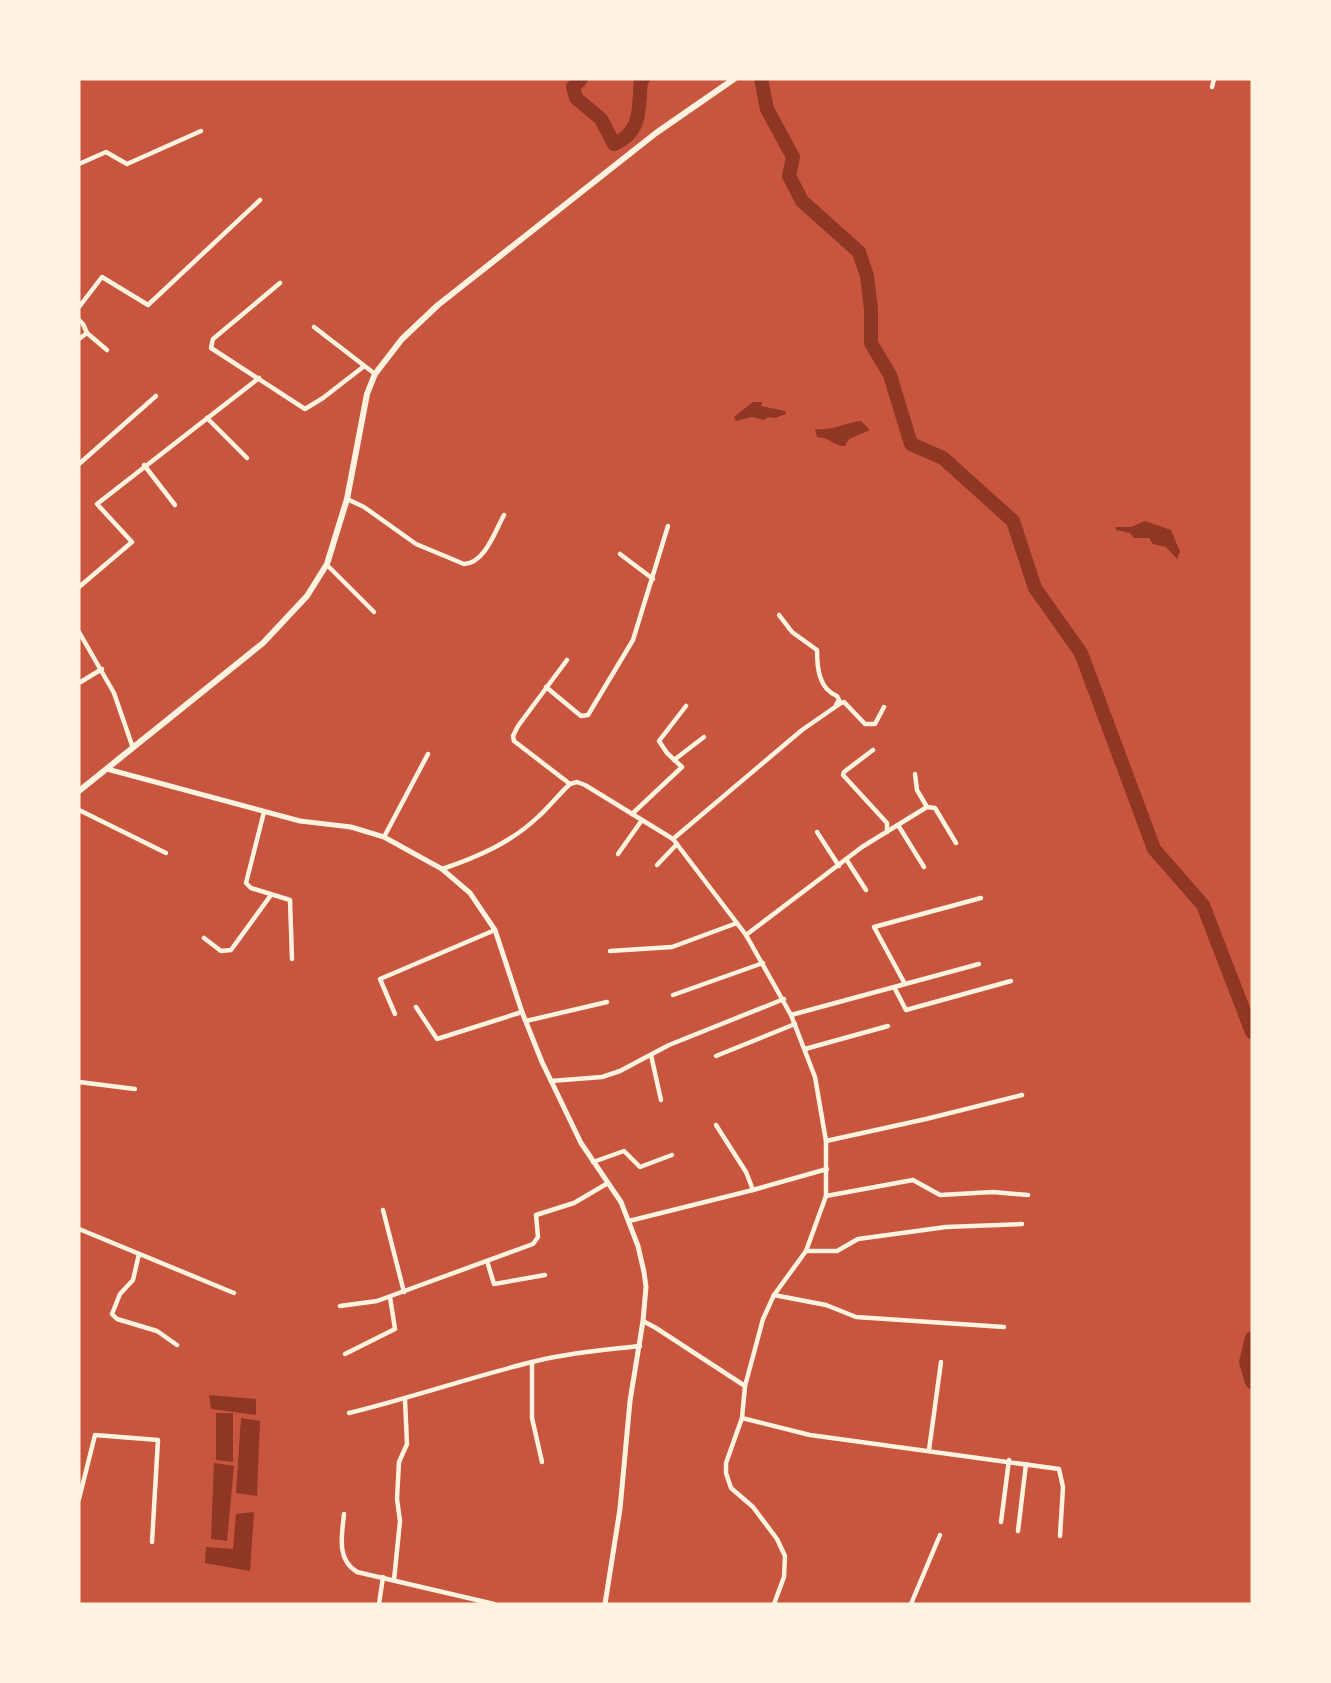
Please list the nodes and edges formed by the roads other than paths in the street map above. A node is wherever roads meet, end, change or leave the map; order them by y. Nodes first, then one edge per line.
1 (734, 79) edge
2 (1214, 79) edge
3 (1212, 87) dead end
4 (201, 131) dead end
5 (79, 164) edge
6 (261, 200) dead end
7 (280, 283) dead end
8 (79, 307) edge
9 (79, 320) edge
10 (314, 327) dead end
11 (87, 333) junction
12 (79, 339) edge
13 (107, 350) dead end
14 (362, 367) junction
15 (375, 374) junction
16 (259, 378) junction
17 (156, 396) dead end
18 (207, 418) junction
19 (247, 458) dead end
20 (79, 464) edge
21 (144, 465) junction
22 (347, 499) junction
23 (175, 505) dead end
24 (504, 515) dead end
25 (668, 526) dead end
26 (620, 554) dead end
27 (327, 564) junction
28 (653, 579) junction
29 (79, 587) edge
30 (374, 612) dead end
31 (779, 615) dead end
32 (79, 634) edge
33 (567, 660) dead end
34 (102, 669) junction
35 (79, 683) edge
36 (547, 687) junction
37 (686, 706) dead end
38 (836, 706) junction
39 (884, 707) dead end
40 (705, 737) dead end
41 (133, 749) junction
42 (873, 750) dead end
43 (428, 754) dead end
44 (674, 760) junction
45 (107, 769) junction
46 (915, 774) dead end
47 (569, 784) junction
48 (79, 791) edge
49 (927, 807) junction
50 (79, 810) edge
51 (264, 812) junction
52 (632, 814) junction
53 (642, 820) junction
54 (898, 825) junction
55 (817, 832) dead end
56 (887, 832) junction
57 (384, 837) junction
58 (673, 839) junction
59 (956, 843) dead end
60 (677, 844) junction
61 (166, 853) dead end
62 (618, 854) dead end
63 (846, 859) junction
64 (657, 865) dead end
65 (839, 866) junction
66 (924, 867) dead end
67 (442, 869) junction
68 (866, 890) dead end
69 (271, 895) junction
70 (981, 898) dead end
71 (737, 923) junction
72 (495, 930) junction
73 (746, 935) junction
74 (204, 938) dead end
75 (610, 951) dead end
76 (292, 959) dead end
77 (763, 963) junction
78 (979, 964) dead end
79 (1011, 981) dead end
80 (905, 984) junction
81 (894, 988) junction
82 (673, 995) dead end
83 (784, 999) junction
84 (607, 1002) dead end
85 (416, 1007) dead end
86 (522, 1012) junction
87 (395, 1014) dead end
88 (791, 1015) junction
89 (526, 1021) junction
90 (795, 1024) junction
91 (888, 1026) dead end
92 (805, 1049) junction
93 (652, 1055) junction
94 (716, 1056) dead end
95 (551, 1081) junction
96 (79, 1082) edge
97 (135, 1089) dead end
98 (1022, 1095) dead end
99 (661, 1100) dead end
100 (716, 1125) dead end
101 (826, 1140) junction
102 (672, 1155) dead end
103 (593, 1162) junction
104 (827, 1168) junction
105 (609, 1183) junction
106 (753, 1190) junction
107 (1028, 1195) dead end
108 (827, 1196) junction
109 (383, 1210) dead end
110 (629, 1221) junction
111 (1022, 1224) dead end
112 (79, 1229) edge
113 (806, 1251) junction
114 (139, 1254) junction
115 (487, 1261) junction
116 (545, 1275) dead end
117 (404, 1292) junction
118 (234, 1293) dead end
119 (774, 1294) junction
120 (390, 1297) junction
121 (340, 1306) dead end
122 (643, 1321) junction
123 (1004, 1327) dead end
124 (177, 1345) dead end
125 (640, 1346) junction
126 (345, 1354) dead end
127 (533, 1362) junction
128 (941, 1362) dead end
129 (744, 1387) junction
130 (405, 1400) junction
131 (349, 1413) dead end
132 (742, 1418) junction
133 (929, 1450) junction
134 (1009, 1460) junction
135 (542, 1462) dead end
136 (1026, 1464) junction
137 (79, 1499) edge
138 (344, 1514) dead end
139 (1001, 1522) dead end
140 (1018, 1531) dead end
141 (940, 1535) dead end
142 (1060, 1536) dead end
143 (152, 1542) dead end
144 (383, 1577) junction
145 (394, 1580) junction
146 (379, 1604) edge
147 (494, 1604) edge
148 (605, 1604) edge
149 (774, 1604) edge
150 (911, 1604) edge

1 - 15 main road
2 - 3 street
4 - 5 street
6 - 8 street
7 - 16 street
9 - 11 street
10 - 14 street
11 - 12 street
11 - 13 street
14 - 15 street
14 - 16 street
15 - 22 main road
16 - 18 street
17 - 20 street
18 - 19 street
18 - 21 street
21 - 23 street
21 - 29 street
22 - 24 street
22 - 27 main road
25 - 28 street
26 - 28 street
27 - 30 street
27 - 41 main road
28 - 36 street
31 - 38 street
32 - 34 street
33 - 36 street
34 - 35 street
34 - 41 street
36 - 47 street
37 - 44 street
38 - 39 street
38 - 58 street
40 - 44 street
41 - 45 main road
42 - 56 street
43 - 57 street
44 - 52 street
45 - 48 main road
45 - 51 street
46 - 49 street
47 - 52 street
47 - 67 street
49 - 54 street
49 - 59 street
50 - 61 street
51 - 57 street
51 - 69 street
52 - 53 street
53 - 58 street
53 - 62 street
54 - 56 street
54 - 66 street
55 - 65 street
56 - 63 street
57 - 67 street
58 - 60 street
60 - 64 street
60 - 71 street
63 - 65 street
63 - 68 street
65 - 73 street
67 - 72 street
69 - 74 street
69 - 76 street
70 - 80 street
71 - 73 street
71 - 75 street
72 - 86 street
72 - 87 street
73 - 77 street
77 - 82 street
77 - 83 street
78 - 80 street
79 - 81 street
80 - 81 street
81 - 88 street
83 - 88 street
83 - 93 street
84 - 89 street
85 - 86 street
86 - 89 street
88 - 90 street
89 - 95 street
90 - 92 street
90 - 94 street
91 - 92 street
92 - 101 street
93 - 95 street
93 - 99 street
95 - 103 street
96 - 97 street
98 - 101 street
100 - 106 street
101 - 104 street
102 - 103 street
103 - 105 street
104 - 106 street
104 - 108 street
105 - 110 street
105 - 115 street
106 - 110 street
107 - 108 street
108 - 113 street
109 - 117 street
110 - 122 street
111 - 113 street
112 - 114 street
113 - 119 street
114 - 118 street
114 - 124 street
115 - 116 street
115 - 117 street
117 - 120 street
119 - 123 street
119 - 129 street
120 - 121 street
120 - 126 street
122 - 125 street
122 - 129 street
125 - 127 street
125 - 148 street
127 - 130 street
127 - 135 street
128 - 133 street
129 - 132 street
130 - 131 street
130 - 145 street
132 - 133 street
132 - 149 street
133 - 134 street
134 - 136 street
134 - 139 street
136 - 140 street
136 - 142 street
137 - 143 street
138 - 144 street
141 - 150 street
144 - 145 street
144 - 146 street
145 - 147 street

